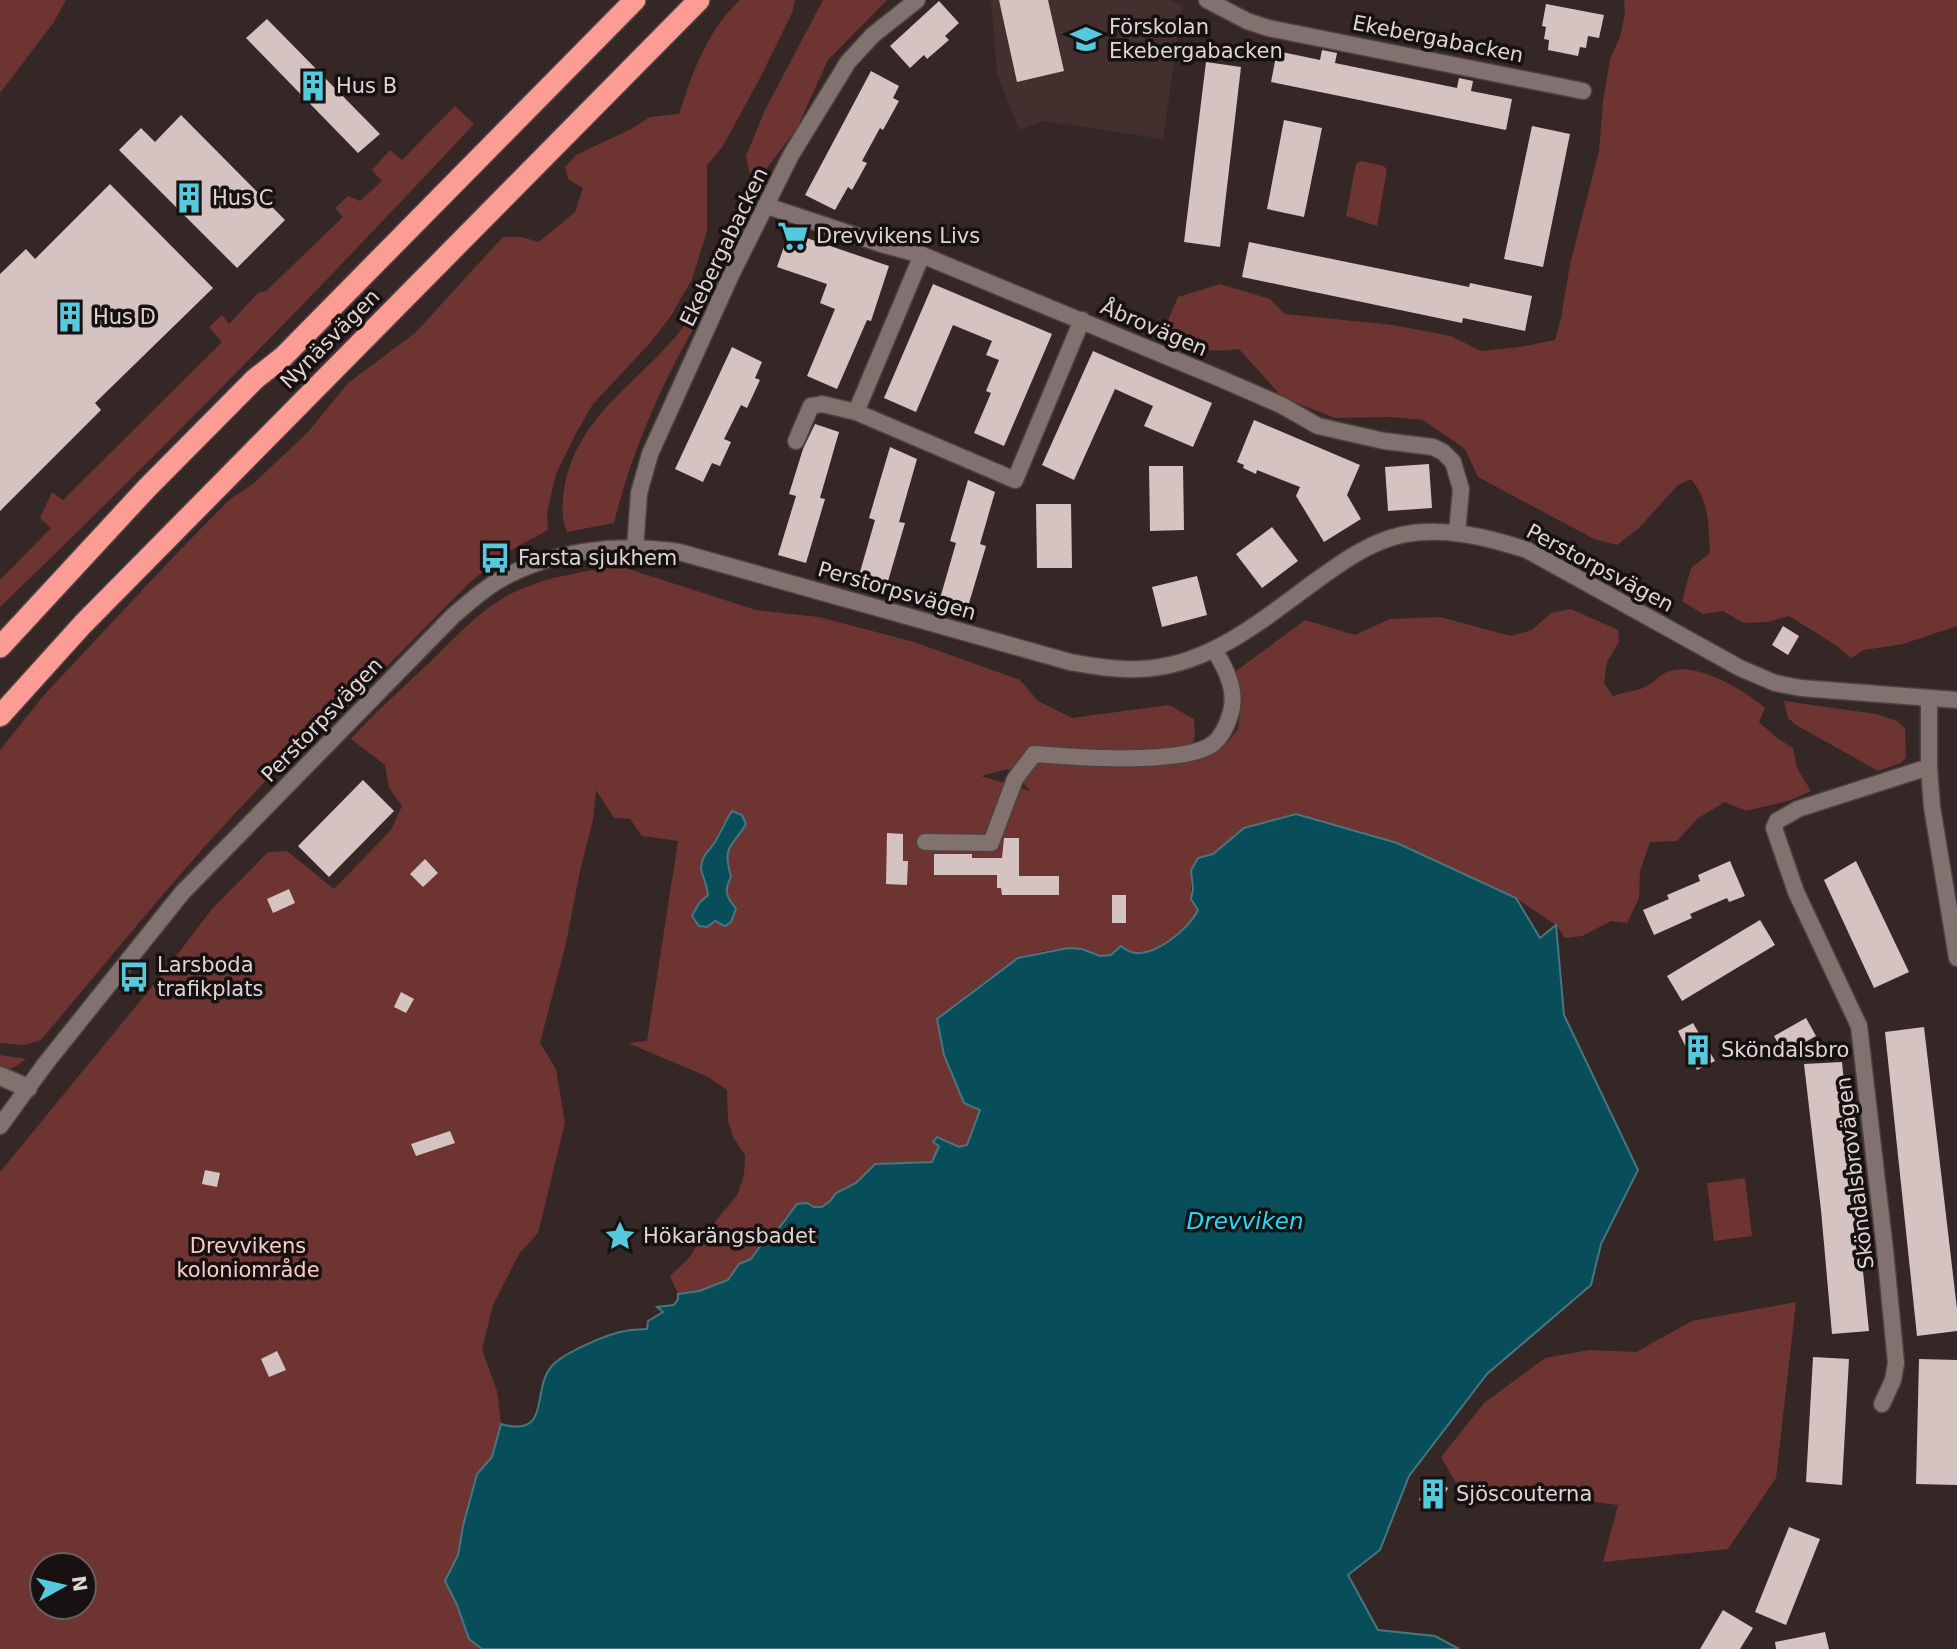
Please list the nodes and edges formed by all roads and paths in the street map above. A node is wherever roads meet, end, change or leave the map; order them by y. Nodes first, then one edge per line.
1 (635, 0) edge
2 (699, 0) edge
3 (917, 0) edge
4 (1207, 0) edge
5 (1583, 91) dead end
6 (767, 205) junction
7 (922, 255) junction
8 (1082, 320) junction
9 (856, 412) junction
10 (796, 441) dead end
11 (147, 488) junction
12 (1457, 533) junction
13 (635, 548) junction
14 (0, 628) edge
15 (0, 647) edge
16 (1214, 650) junction
17 (1929, 698) junction
18 (1957, 700) edge
19 (2, 715) edge
20 (1929, 767) junction
21 (925, 842) dead end
22 (1957, 958) edge
23 (0, 1076) edge
24 (0, 1090) edge
25 (24, 1093) junction
26 (0, 1126) edge
27 (1882, 1404) dead end

1 - 11 highway, Nynäsvägen
2 - 19 highway, Nynäsvägen
3 - 6 street, Ekebergabacken
4 - 5 street, Ekebergabacken
6 - 7 street, Åbrovägen
6 - 13 street, Ekebergabacken
7 - 8 street, Åbrovägen
7 - 9 street
8 - 9 street
8 - 12 street, Åbrovägen
9 - 10 street
11 - 14 highway
11 - 15 highway, Nynäsvägen
12 - 16 street, Perstorpsvägen
12 - 17 street, Perstorpsvägen
13 - 16 street, Perstorpsvägen
13 - 25 street, Perstorpsvägen
16 - 21 street
17 - 18 street, Perstorpsvägen
17 - 20 street
20 - 22 street
20 - 27 street, Sköndalsbrovägen
23 - 25 main road
24 - 25 main road
25 - 26 street, Perstorpsvägen

